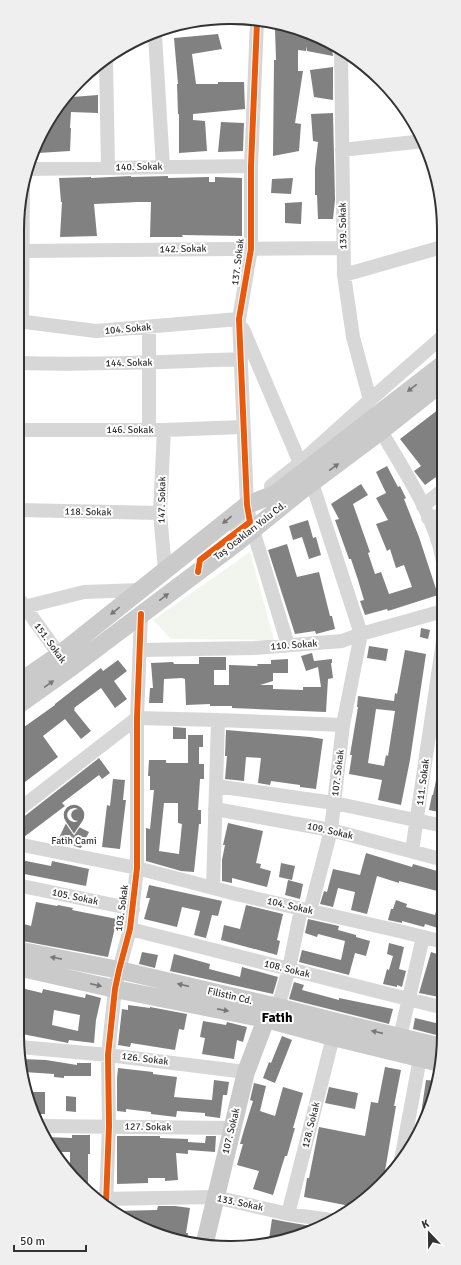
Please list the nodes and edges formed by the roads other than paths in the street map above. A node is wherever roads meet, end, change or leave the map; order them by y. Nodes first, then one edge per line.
1 (257, 26) edge
2 (155, 38) edge
3 (341, 57) edge
4 (106, 66) edge
5 (417, 142) edge
6 (342, 150) junction
7 (251, 166) junction
8 (163, 167) junction
9 (108, 168) junction
10 (33, 169) edge
11 (343, 248) junction
12 (437, 248) edge
13 (251, 249) junction
14 (24, 251) edge
15 (344, 275) junction
16 (239, 319) junction
17 (24, 322) edge
18 (149, 327) junction
19 (437, 341) edge
20 (241, 359) junction
21 (24, 363) edge
22 (149, 363) junction
23 (437, 368) edge
24 (437, 386) edge
25 (370, 400) junction
26 (243, 427) junction
27 (24, 430) edge
28 (149, 430) junction
29 (164, 430) junction
30 (382, 431) junction
31 (300, 463) junction
32 (312, 483) junction
33 (437, 498) edge
34 (247, 505) junction
35 (24, 510) edge
36 (426, 512) junction
37 (160, 513) junction
38 (437, 514) edge
39 (253, 530) junction
40 (437, 538) edge
41 (165, 570) junction
42 (198, 572) junction
43 (141, 590) junction
44 (24, 602) edge
45 (24, 606) edge
46 (437, 613) edge
47 (141, 614) junction
48 (361, 634) junction
49 (288, 645) junction
50 (140, 650) junction
51 (64, 662) junction
52 (24, 681) edge
53 (437, 682) edge
54 (24, 699) edge
55 (137, 718) junction
56 (218, 720) junction
57 (343, 725) junction
58 (216, 786) junction
59 (334, 803) junction
60 (24, 806) edge
61 (215, 808) junction
62 (417, 820) junction
63 (437, 824) edge
64 (331, 830) junction
65 (24, 845) edge
66 (412, 851) junction
67 (437, 858) edge
68 (138, 868) junction
69 (24, 886) edge
70 (213, 888) junction
71 (133, 909) junction
72 (306, 910) junction
73 (130, 929) junction
74 (423, 937) junction
75 (437, 940) edge
76 (24, 951) edge
77 (24, 969) edge
78 (289, 969) junction
79 (119, 970) junction
80 (115, 989) junction
81 (408, 1000) junction
82 (437, 1006) edge
83 (272, 1013) junction
84 (333, 1037) junction
85 (400, 1037) junction
86 (437, 1046) edge
87 (24, 1047) edge
88 (108, 1054) junction
89 (420, 1058) junction
90 (435, 1062) edge
91 (246, 1072) junction
92 (45, 1126) edge
93 (109, 1126) junction
94 (232, 1128) junction
95 (403, 1147) edge
96 (104, 1197) edge
97 (215, 1197) junction
98 (108, 1200) edge
99 (288, 1214) junction
100 (324, 1219) edge
101 (206, 1239) edge

1 - 7 street, 137. Sokak
2 - 8 street
3 - 6 street, 139. Sokak
4 - 9 street
5 - 6 street
6 - 11 street, 139. Sokak
7 - 8 street, 140. Sokak
7 - 13 street, 137. Sokak
8 - 9 street, 140. Sokak
9 - 10 street, 140. Sokak
11 - 13 street, 142. Sokak
11 - 15 street, 139. Sokak
12 - 15 street
13 - 14 street, 142. Sokak
13 - 16 street, 137. Sokak
15 - 25 street, 139. Sokak
16 - 18 street, 104. Sokak
16 - 20 street, 137. Sokak
16 - 31 street
17 - 18 street, 104. Sokak
18 - 22 street
19 - 25 street
20 - 22 street, 144. Sokak
20 - 26 street, 137. Sokak
21 - 22 street, 144. Sokak
22 - 28 street
23 -> 34 main road, Taş Ocakları Yolu Cd.
24 - 30 main road, Taş Ocakları Yolu Cd.
25 - 31 street
26 - 29 street, 146. Sokak
26 - 34 street, 137. Sokak
27 - 28 street, 146. Sokak
28 - 29 street, 146. Sokak
29 - 37 street, 147. Sokak
32 -> 30 main road, Taş Ocakları Yolu Cd.
30 - 36 street
31 - 34 street
32 - 39 main road, Taş Ocakları Yolu Cd.
32 - 48 street
33 - 36 street
34 -> 41 main road, Taş Ocakları Yolu Cd.
34 - 42 street, 137. Sokak
35 - 37 street, 118. Sokak
36 - 38 street
36 - 40 street
37 - 41 street, 147. Sokak
39 - 42 main road, Taş Ocakları Yolu Cd.
39 - 49 street
41 - 43 main road, Taş Ocakları Yolu Cd.
47 -> 42 main road, Taş Ocakları Yolu Cd.
43 - 44 street
43 -> 51 main road, Taş Ocakları Yolu Cd.
45 - 51 street, 151. Sokak
46 - 48 street, 110. Sokak
47 - 50 street, 103. Sokak
47 - 51 main road, Taş Ocakları Yolu Cd.
48 - 49 street, 110. Sokak
48 - 57 street, 107. Sokak
49 - 50 street, 110. Sokak
50 - 55 street, 103. Sokak
51 - 52 main road, Taş Ocakları Yolu Cd.
54 -> 51 main road, Taş Ocakları Yolu Cd.
53 - 62 street, 111. Sokak
55 - 56 street
55 - 60 street
55 - 68 street, 103. Sokak
56 - 57 street
56 - 58 street
57 - 59 street, 107. Sokak
58 - 59 street
58 - 61 street
59 - 62 street
59 - 64 street, 107. Sokak
61 - 64 street, 109. Sokak
61 - 70 street
62 - 63 street
62 - 66 street, 111. Sokak
64 - 66 street, 109. Sokak
64 - 72 street, 107. Sokak
65 - 68 street, 104. Sokak
66 - 67 street, 109. Sokak
68 - 70 street, 104. Sokak
68 - 71 street, 103. Sokak
69 - 71 street, 105. Sokak
70 - 72 street, 104. Sokak
71 - 73 street, 103. Sokak
72 - 74 street, 104. Sokak
72 - 78 street, 107. Sokak
73 - 78 street, 108. Sokak
73 - 79 street, 103. Sokak
74 - 75 street, 104. Sokak
74 - 81 street
79 -> 76 main road, Filistin Cd.
77 -> 80 main road, Filistin Cd.
78 - 81 street, 108. Sokak
78 - 83 street, 107. Sokak
79 - 80 street, 103. Sokak
83 -> 79 main road, Filistin Cd.
80 -> 83 main road, Filistin Cd.
80 - 88 street, 103. Sokak
81 - 82 street, 108. Sokak
81 - 85 street
83 - 84 main road, Filistin Cd.
85 -> 83 main road, Filistin Cd.
83 - 91 main road, 107. Sokak
84 - 89 main road, Filistin Cd.
84 - 99 street, 128. Sokak
85 - 86 main road, Filistin Cd.
87 - 88 street, 126. Sokak
88 - 91 street, 126. Sokak
88 - 93 street, 103. Sokak
89 - 90 main road, Filistin Cd.
89 - 95 street
91 - 94 main road, 107. Sokak
92 - 93 street, 127. Sokak
93 - 94 street, 127. Sokak
93 - 96 street, 103. Sokak
94 - 97 main road, 107. Sokak
97 - 98 street, 133. Sokak
97 - 99 street, 133. Sokak
97 - 101 main road, 107. Sokak
99 - 100 street, 133. Sokak

